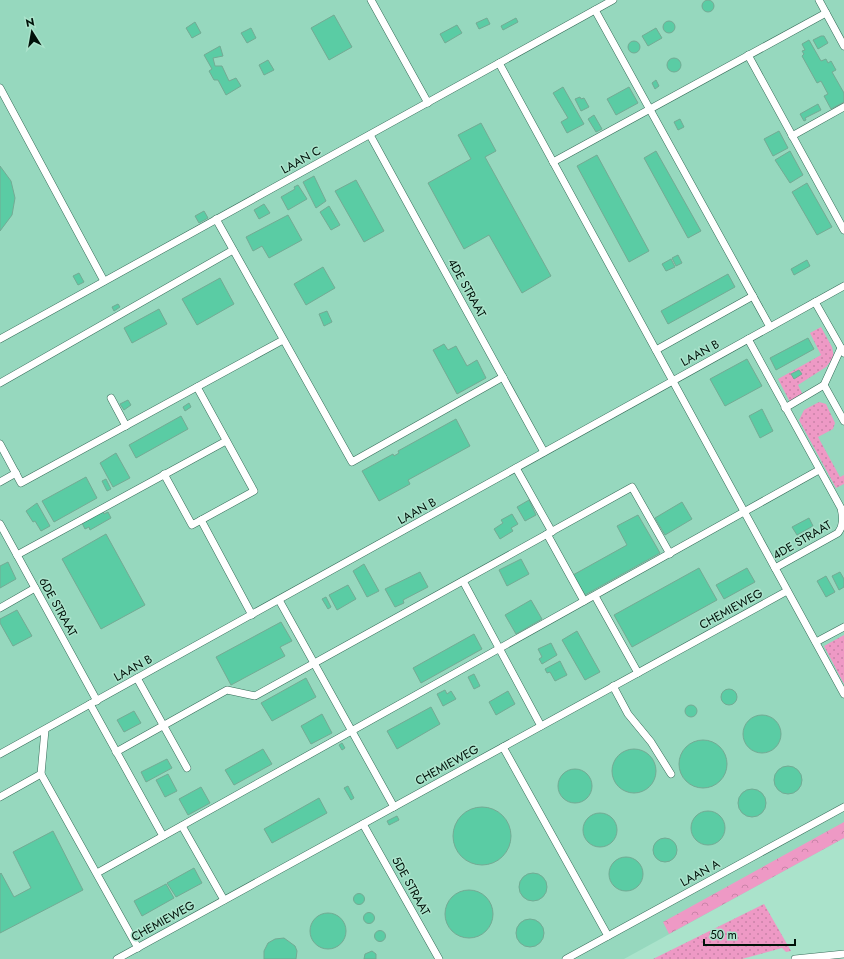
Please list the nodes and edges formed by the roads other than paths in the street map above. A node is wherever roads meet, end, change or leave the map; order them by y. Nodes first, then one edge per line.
1 (371, 0) edge
2 (613, 0) edge
3 (819, 0) edge
4 (595, 10) junction
5 (826, 13) junction
6 (844, 46) edge
7 (748, 55) junction
8 (499, 63) junction
9 (0, 88) edge
10 (428, 103) junction
11 (844, 107) edge
12 (650, 109) junction
13 (370, 135) junction
14 (792, 136) junction
15 (553, 162) junction
16 (216, 219) junction
17 (841, 219) edge
18 (844, 230) edge
19 (233, 250) junction
20 (104, 281) junction
21 (844, 286) edge
22 (753, 296) junction
23 (815, 302) junction
24 (770, 327) junction
25 (0, 339) edge
26 (284, 340) junction
27 (748, 340) junction
28 (656, 350) junction
29 (842, 351) edge
30 (503, 378) junction
31 (673, 381) junction
32 (0, 383) edge
33 (824, 385) junction
34 (197, 387) junction
35 (111, 398) dead end
36 (786, 408) junction
37 (844, 421) edge
38 (126, 426) junction
39 (226, 441) junction
40 (0, 444) edge
41 (544, 452) junction
42 (516, 468) junction
43 (820, 470) junction
44 (16, 473) junction
45 (164, 474) junction
46 (0, 482) edge
47 (744, 512) junction
48 (201, 520) junction
49 (0, 524) edge
50 (549, 533) junction
51 (670, 554) junction
52 (17, 555) junction
53 (775, 568) junction
54 (463, 581) junction
55 (35, 588) junction
56 (787, 591) junction
57 (595, 596) junction
58 (279, 600) junction
59 (584, 602) junction
60 (0, 608) edge
61 (252, 615) junction
62 (844, 626) edge
63 (816, 642) junction
64 (500, 649) junction
65 (314, 663) junction
66 (638, 672) junction
67 (137, 678) junction
68 (613, 686) junction
69 (844, 694) edge
70 (94, 703) junction
71 (163, 726) junction
72 (541, 726) junction
73 (45, 730) junction
74 (352, 731) junction
75 (503, 747) junction
76 (116, 752) junction
77 (0, 754) edge
78 (187, 768) dead end
79 (41, 774) junction
80 (671, 774) dead end
81 (0, 797) edge
82 (394, 807) junction
83 (844, 807) edge
84 (363, 824) junction
85 (182, 826) junction
86 (163, 836) junction
87 (97, 873) junction
88 (224, 900) junction
89 (608, 936) junction
90 (138, 948) junction
91 (844, 954) edge
92 (117, 959) edge
93 (439, 959) edge
94 (566, 959) edge
95 (795, 959) edge

1 - 10 lane
2 - 4 lane, LAAN C
3 - 5 lane
4 - 8 lane, LAAN C
4 - 12 lane
5 - 6 lane
5 - 7 lane
7 - 12 lane
7 - 14 lane
8 - 10 lane, LAAN C
8 - 15 lane
9 - 20 lane
10 - 13 lane, LAAN C
11 - 14 lane
12 - 15 lane
12 - 22 lane
13 - 16 lane, LAAN C
13 - 30 lane, 4DE STRAAT
14 - 17 lane
15 - 28 lane
16 - 19 lane
16 - 20 lane, LAAN C
17 - 18 lane
19 - 26 lane
19 - 32 lane
20 - 25 lane, LAAN C
21 - 23 lane, LAAN B
22 - 24 lane
22 - 28 lane
23 - 24 lane, LAAN B
23 - 29 lane
24 - 27 lane, LAAN B
26 - 30 lane
26 - 34 lane
27 - 31 lane, LAAN B
27 - 36 lane, 4DE STRAAT
28 - 31 lane
29 - 33 lane
30 - 41 lane, 4DE STRAAT
31 - 41 lane, LAAN B
31 - 47 lane
33 - 36 lane
33 - 37 lane
34 - 38 lane
34 - 39 lane
35 - 38 lane
36 - 43 lane, 4DE STRAAT
38 - 44 lane
39 - 45 lane
39 - 48 lane
40 - 44 lane
41 - 42 lane, LAAN B
42 - 50 lane
42 - 58 lane, LAAN B
43 - 47 lane
43 - 53 lane, 4DE STRAAT
44 - 46 lane
45 - 48 lane
45 - 52 lane
47 - 51 lane
47 - 53 lane
48 - 61 lane
49 - 52 lane, 6DE STRAAT
50 - 51 lane
50 - 54 lane
50 - 59 lane
51 - 57 lane
52 - 55 lane, 6DE STRAAT
53 - 56 lane, 4DE STRAAT
54 - 64 lane
54 - 65 lane
55 - 60 lane
55 - 70 lane, 6DE STRAAT
56 - 63 lane, 4DE STRAAT
56 - 66 lane, CHEMIEWEG
57 - 59 lane
57 - 66 lane
58 - 61 lane, LAAN B
58 - 65 lane
59 - 64 lane
61 - 67 lane, LAAN B
62 - 63 lane
63 - 69 lane, 4DE STRAAT
64 - 72 lane
64 - 74 lane
65 - 71 lane
65 - 74 lane
66 - 68 lane, CHEMIEWEG
67 - 70 lane, LAAN B
67 - 71 lane
68 - 72 lane, CHEMIEWEG
68 - 80 lane
70 - 73 lane, LAAN B
70 - 76 lane, 6DE STRAAT
71 - 76 lane
71 - 78 lane
72 - 75 lane, CHEMIEWEG
73 - 77 lane, LAAN B
73 - 79 lane
74 - 82 lane
74 - 85 lane
75 - 82 lane, CHEMIEWEG
75 - 89 lane
76 - 86 lane, 6DE STRAAT
79 - 81 lane
79 - 87 lane
82 - 84 lane, CHEMIEWEG
83 - 89 lane, LAAN A
84 - 88 lane, CHEMIEWEG
84 - 93 lane, 5DE STRAAT
85 - 86 lane
85 - 88 lane
86 - 87 lane
87 - 90 lane
88 - 90 lane, CHEMIEWEG
89 - 94 lane, LAAN A
90 - 92 lane, CHEMIEWEG
91 - 95 lane

